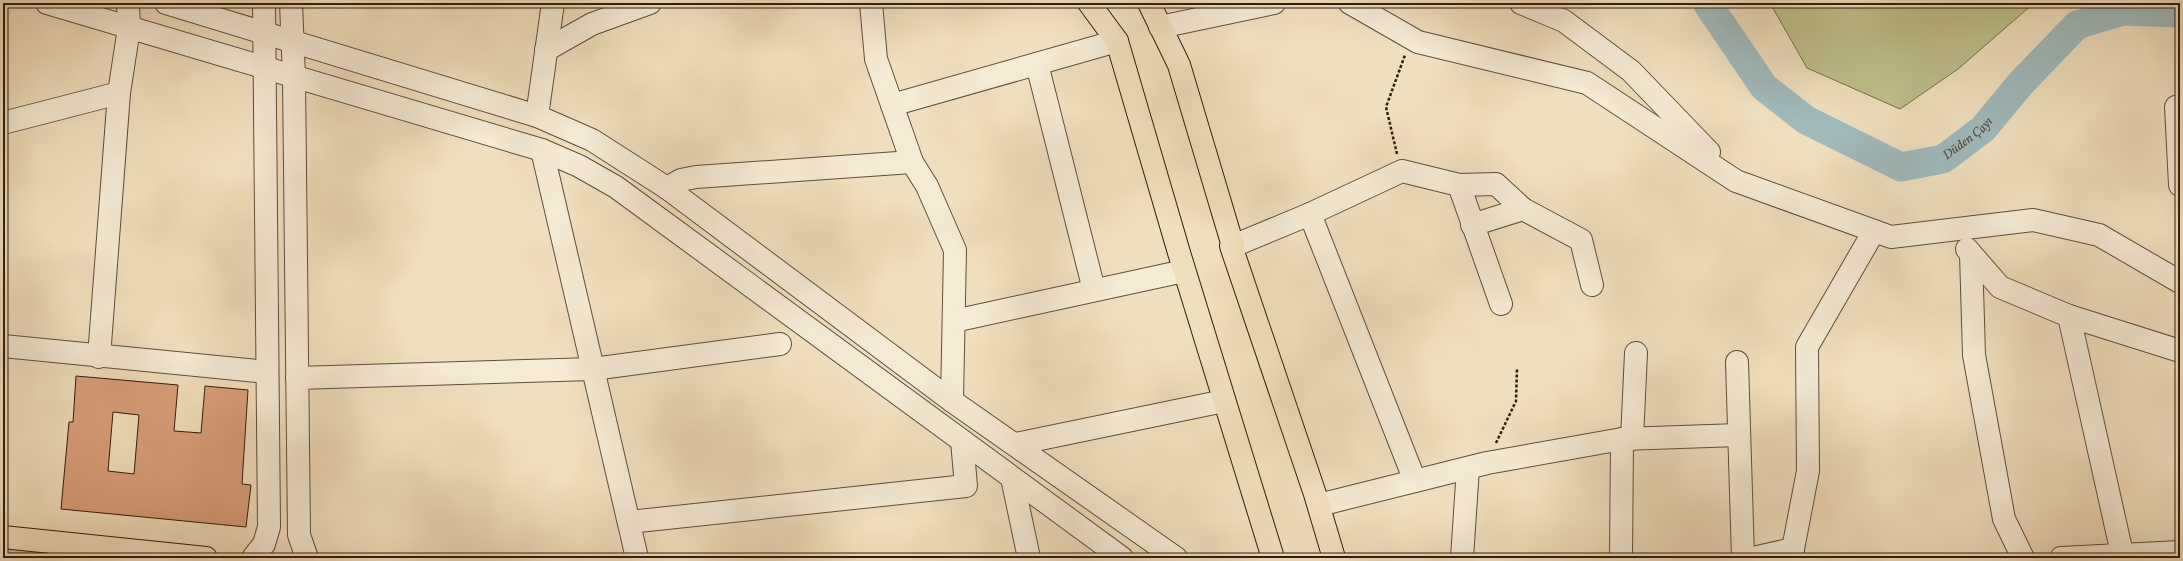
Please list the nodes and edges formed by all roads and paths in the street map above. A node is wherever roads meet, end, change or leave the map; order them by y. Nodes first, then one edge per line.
1 (47, 3) edge
2 (128, 3) edge
3 (166, 3) edge
4 (264, 3) edge
5 (291, 3) edge
6 (553, 3) edge
7 (650, 3) edge
8 (871, 3) edge
9 (1089, 3) edge
10 (1148, 3) edge
11 (1274, 3) edge
12 (1350, 3) edge
13 (1521, 3) edge
14 (1160, 27) junction
15 (129, 28) junction
16 (265, 33) junction
17 (1411, 38) junction
18 (293, 40) junction
19 (1117, 41) junction
20 (546, 50) junction
21 (1036, 64) junction
22 (265, 69) junction
23 (294, 77) junction
24 (119, 93) junction
25 (892, 105) junction
26 (2176, 106) dead end
27 (537, 116) junction
28 (3, 123) edge
29 (542, 150) junction
30 (912, 162) junction
31 (1402, 171) junction
32 (1736, 181) junction
33 (1459, 185) junction
34 (2180, 185) edge
35 (667, 188) junction
36 (1523, 209) junction
37 (1310, 214) junction
38 (1472, 224) junction
39 (1950, 230) junction
40 (1874, 231) junction
41 (1233, 246) junction
42 (1971, 254) junction
43 (1184, 271) junction
44 (2180, 282) edge
45 (1592, 285) dead end
46 (1094, 290) junction
47 (1501, 304) dead end
48 (2069, 316) junction
49 (954, 321) junction
50 (780, 344) dead end
51 (3, 346) edge
52 (2180, 351) edge
53 (1636, 353) dead end
54 (99, 357) junction
55 (1737, 362) dead end
56 (1517, 368) dead end
57 (593, 369) junction
58 (267, 372) junction
59 (297, 378) junction
60 (952, 401) junction
61 (1224, 401) junction
62 (1739, 435) junction
63 (1627, 439) junction
64 (962, 441) junction
65 (1016, 444) junction
66 (1477, 465) junction
67 (1012, 478) junction
68 (1415, 481) junction
69 (1318, 505) junction
70 (629, 522) junction
71 (3, 537) edge
72 (2180, 552) edge
73 (1793, 554) edge
74 (2123, 556) edge
75 (206, 558) edge
76 (253, 558) edge
77 (307, 558) edge
78 (637, 558) edge
79 (1029, 558) edge
80 (1122, 558) edge
81 (1176, 558) edge
82 (1273, 558) edge
83 (1334, 558) edge
84 (1462, 558) edge
85 (1622, 558) edge
86 (1743, 558) edge
87 (1753, 558) edge
88 (2024, 558) edge
89 (2061, 558) edge

1 - 15 street
2 - 15 street
3 - 16 street
4 - 16 street
5 - 18 street
6 - 20 street
7 - 20 street
8 - 25 street
9 - 19 main road
10 - 14 main road
11 - 14 street
12 - 17 street
13 - 32 street
14 - 41 main road
15 - 22 street
15 - 24 street
16 - 18 street
16 - 22 street
17 - 31 path
17 - 32 street
18 - 23 street
18 - 27 street
19 - 21 street
19 - 43 main road
20 - 27 street
21 - 25 street
21 - 46 street
22 - 23 street
22 - 58 street
23 - 29 street
23 - 59 street
24 - 28 street
24 - 54 street
25 - 30 street
26 - 34 street
27 - 35 street
29 - 57 street
29 - 64 street
30 - 35 street
30 - 49 street
31 - 33 street
31 - 37 street
32 - 40 street
33 - 36 street
33 - 38 street
35 - 60 street
36 - 38 street
36 - 45 street
37 - 41 street
37 - 68 street
38 - 47 street
39 - 40 street
39 - 42 street
39 - 44 street
40 - 73 street
41 - 69 main road
42 - 48 street
42 - 88 street
43 - 46 street
43 - 61 main road
46 - 49 street
48 - 52 street
48 - 74 street
49 - 60 street
50 - 57 street
51 - 54 street
53 - 63 street
54 - 58 street
55 - 62 street
56 - 66 path
57 - 59 street
57 - 70 street
58 - 76 street
59 - 77 street
60 - 65 street
61 - 65 street
61 - 82 main road
62 - 63 street
62 - 86 street
63 - 66 street
63 - 85 street
64 - 67 street
64 - 70 street
65 - 81 street
66 - 68 street
66 - 84 street
67 - 79 street
67 - 80 street
68 - 69 street
69 - 83 main road
70 - 78 street
71 - 75 main road
72 - 74 street
73 - 87 street
74 - 89 street

